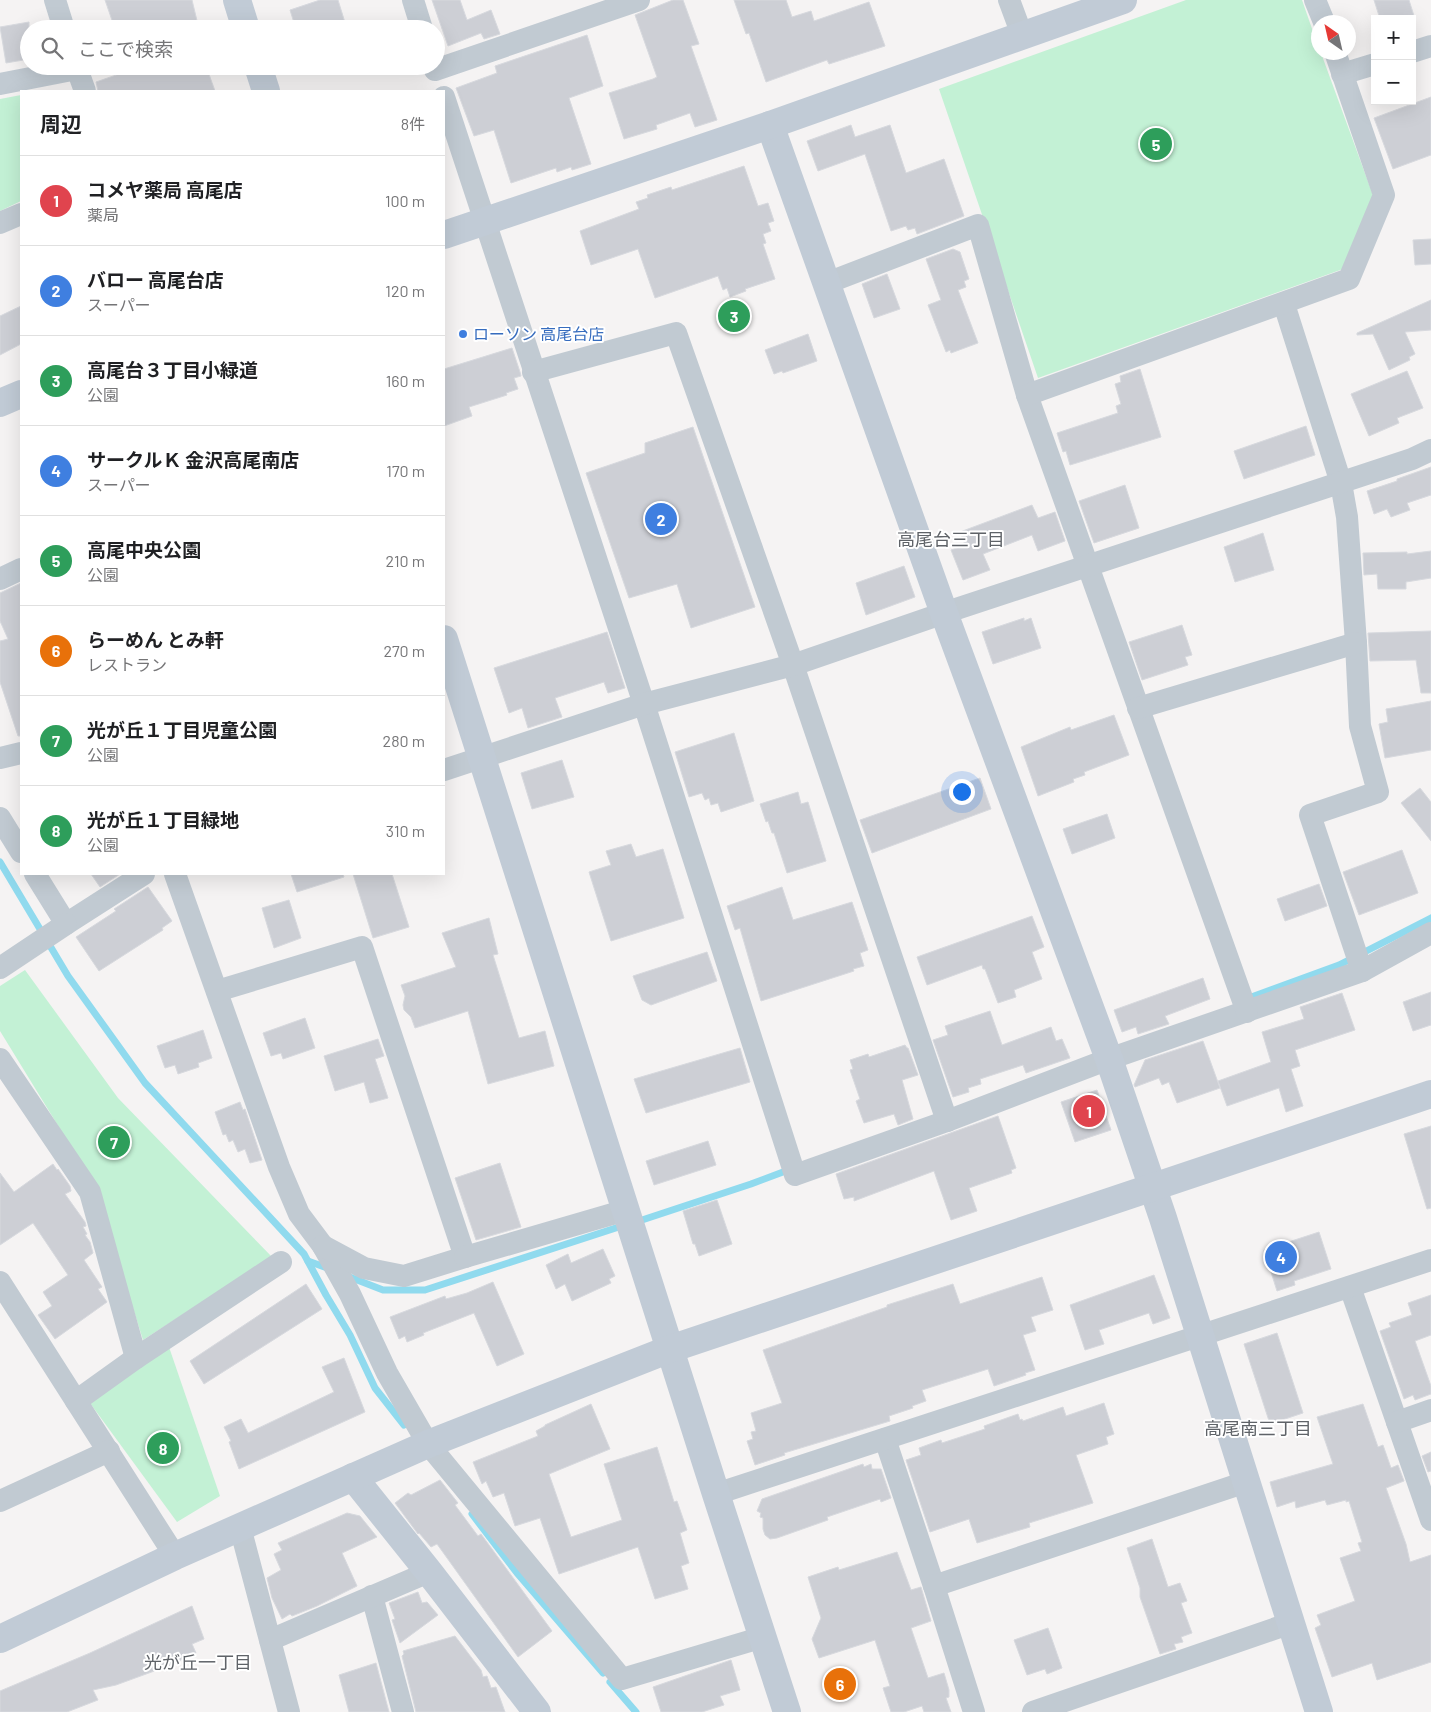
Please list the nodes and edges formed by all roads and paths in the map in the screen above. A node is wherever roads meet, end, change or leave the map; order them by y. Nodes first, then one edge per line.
1 (55, 0) edge
2 (236, 0) edge
3 (413, 0) edge
4 (639, 0) edge
5 (1009, 0) edge
6 (1123, 0) edge
7 (1315, 0) edge
8 (1321, 15) edge
9 (61, 20) edge
10 (243, 20) edge
11 (419, 20) edge
12 (1022, 35) junction
13 (1431, 46) edge
14 (1416, 51) edge
15 (1337, 60) edge
16 (1371, 65) edge
17 (445, 73) edge
18 (1342, 74) junction
19 (43, 75) edge
20 (79, 75) edge
21 (261, 75) edge
22 (0, 84) edge
23 (85, 90) edge
24 (266, 90) edge
25 (445, 100) edge
26 (770, 125) junction
27 (20, 214) edge
28 (484, 222) junction
29 (0, 223) edge
30 (445, 235) edge
31 (827, 282) junction
32 (1284, 304) junction
33 (533, 372) junction
34 (20, 394) edge
35 (1027, 395) junction
36 (0, 404) edge
37 (1431, 450) edge
38 (1341, 483) junction
39 (1088, 565) junction
40 (20, 569) edge
41 (0, 579) edge
42 (944, 613) junction
43 (445, 642) edge
44 (1356, 643) junction
45 (793, 665) junction
46 (644, 704) junction
47 (1138, 708) junction
48 (20, 753) edge
49 (0, 758) edge
50 (483, 758) junction
51 (445, 770) edge
52 (0, 818) edge
53 (20, 850) edge
54 (36, 875) edge
55 (142, 875) edge
56 (174, 875) edge
57 (62, 927) junction
58 (1431, 933) edge
59 (0, 968) edge
60 (1362, 970) junction
61 (218, 991) junction
62 (1246, 1012) junction
63 (0, 1059) edge
64 (1109, 1059) junction
65 (1431, 1094) edge
66 (947, 1121) junction
67 (1153, 1186) junction
68 (626, 1210) junction
69 (323, 1246) junction
70 (465, 1257) junction
71 (1431, 1260) edge
72 (282, 1262) dead end
73 (0, 1282) edge
74 (1350, 1287) junction
75 (1201, 1335) junction
76 (670, 1349) junction
77 (136, 1358) junction
78 (76, 1400) junction
79 (1431, 1410) edge
80 (1397, 1422) junction
81 (885, 1439) junction
82 (423, 1446) junction
83 (109, 1451) junction
84 (353, 1477) junction
85 (1246, 1482) junction
86 (716, 1494) junction
87 (0, 1501) edge
88 (1431, 1520) edge
89 (240, 1527) junction
90 (175, 1556) junction
91 (429, 1572) junction
92 (934, 1586) junction
93 (372, 1596) junction
94 (1291, 1623) junction
95 (763, 1637) junction
96 (0, 1639) edge
97 (270, 1640) junction
98 (289, 1712) edge
99 (404, 1712) edge
100 (537, 1712) edge
101 (787, 1712) edge
102 (974, 1712) edge
103 (1033, 1712) edge
104 (1319, 1712) edge

1 - 9 street
2 - 10 street
3 - 11 street
4 - 17 street
5 - 12 street
6 - 12 street
7 - 8 street
12 - 26 street
13 - 14 street
15 - 18 street
16 - 18 street
18 - 32 street
19 - 22 street
20 - 23 street
21 - 24 street
25 - 28 street
26 - 28 street
26 - 31 street
27 - 29 street
28 - 30 street
28 - 33 street
31 - 35 street
31 - 42 street
32 - 35 street
32 - 38 street
33 - 45 street
33 - 46 street
34 - 36 street
35 - 39 street
37 - 38 street
38 - 39 street
38 - 44 street
39 - 42 street
39 - 47 street
40 - 41 street
42 - 45 street
42 - 64 street
43 - 50 street
44 - 47 street
44 - 60 street
45 - 46 street
45 - 66 street
46 - 50 street
46 - 66 street
47 - 62 street
48 - 49 street
50 - 51 street
50 - 68 street
52 - 53 street
54 - 57 street
55 - 57 street
56 - 61 street
57 - 59 street
58 - 60 street
60 - 62 street
61 - 69 street
61 - 70 street
62 - 64 street
63 - 77 street
64 - 66 street
64 - 67 street
65 - 67 street
67 - 75 street
67 - 76 street
68 - 70 street
68 - 76 street
69 - 70 street
69 - 82 street
71 - 74 street
72 - 77 street
73 - 78 street
74 - 75 street
74 - 80 street
75 - 81 street
75 - 85 street
76 - 82 street
76 - 86 street
77 - 78 street
78 - 83 street
79 - 80 street
80 - 88 street
81 - 86 street
81 - 92 street
82 - 84 street
82 - 95 street
83 - 87 street
83 - 90 street
84 - 89 street
84 - 91 street
85 - 92 street
85 - 94 street
86 - 95 street
89 - 90 street
89 - 97 street
90 - 96 street
91 - 93 street
91 - 100 street
92 - 102 street
93 - 97 street
93 - 99 street
94 - 103 street
94 - 104 street
95 - 101 street
97 - 98 street

